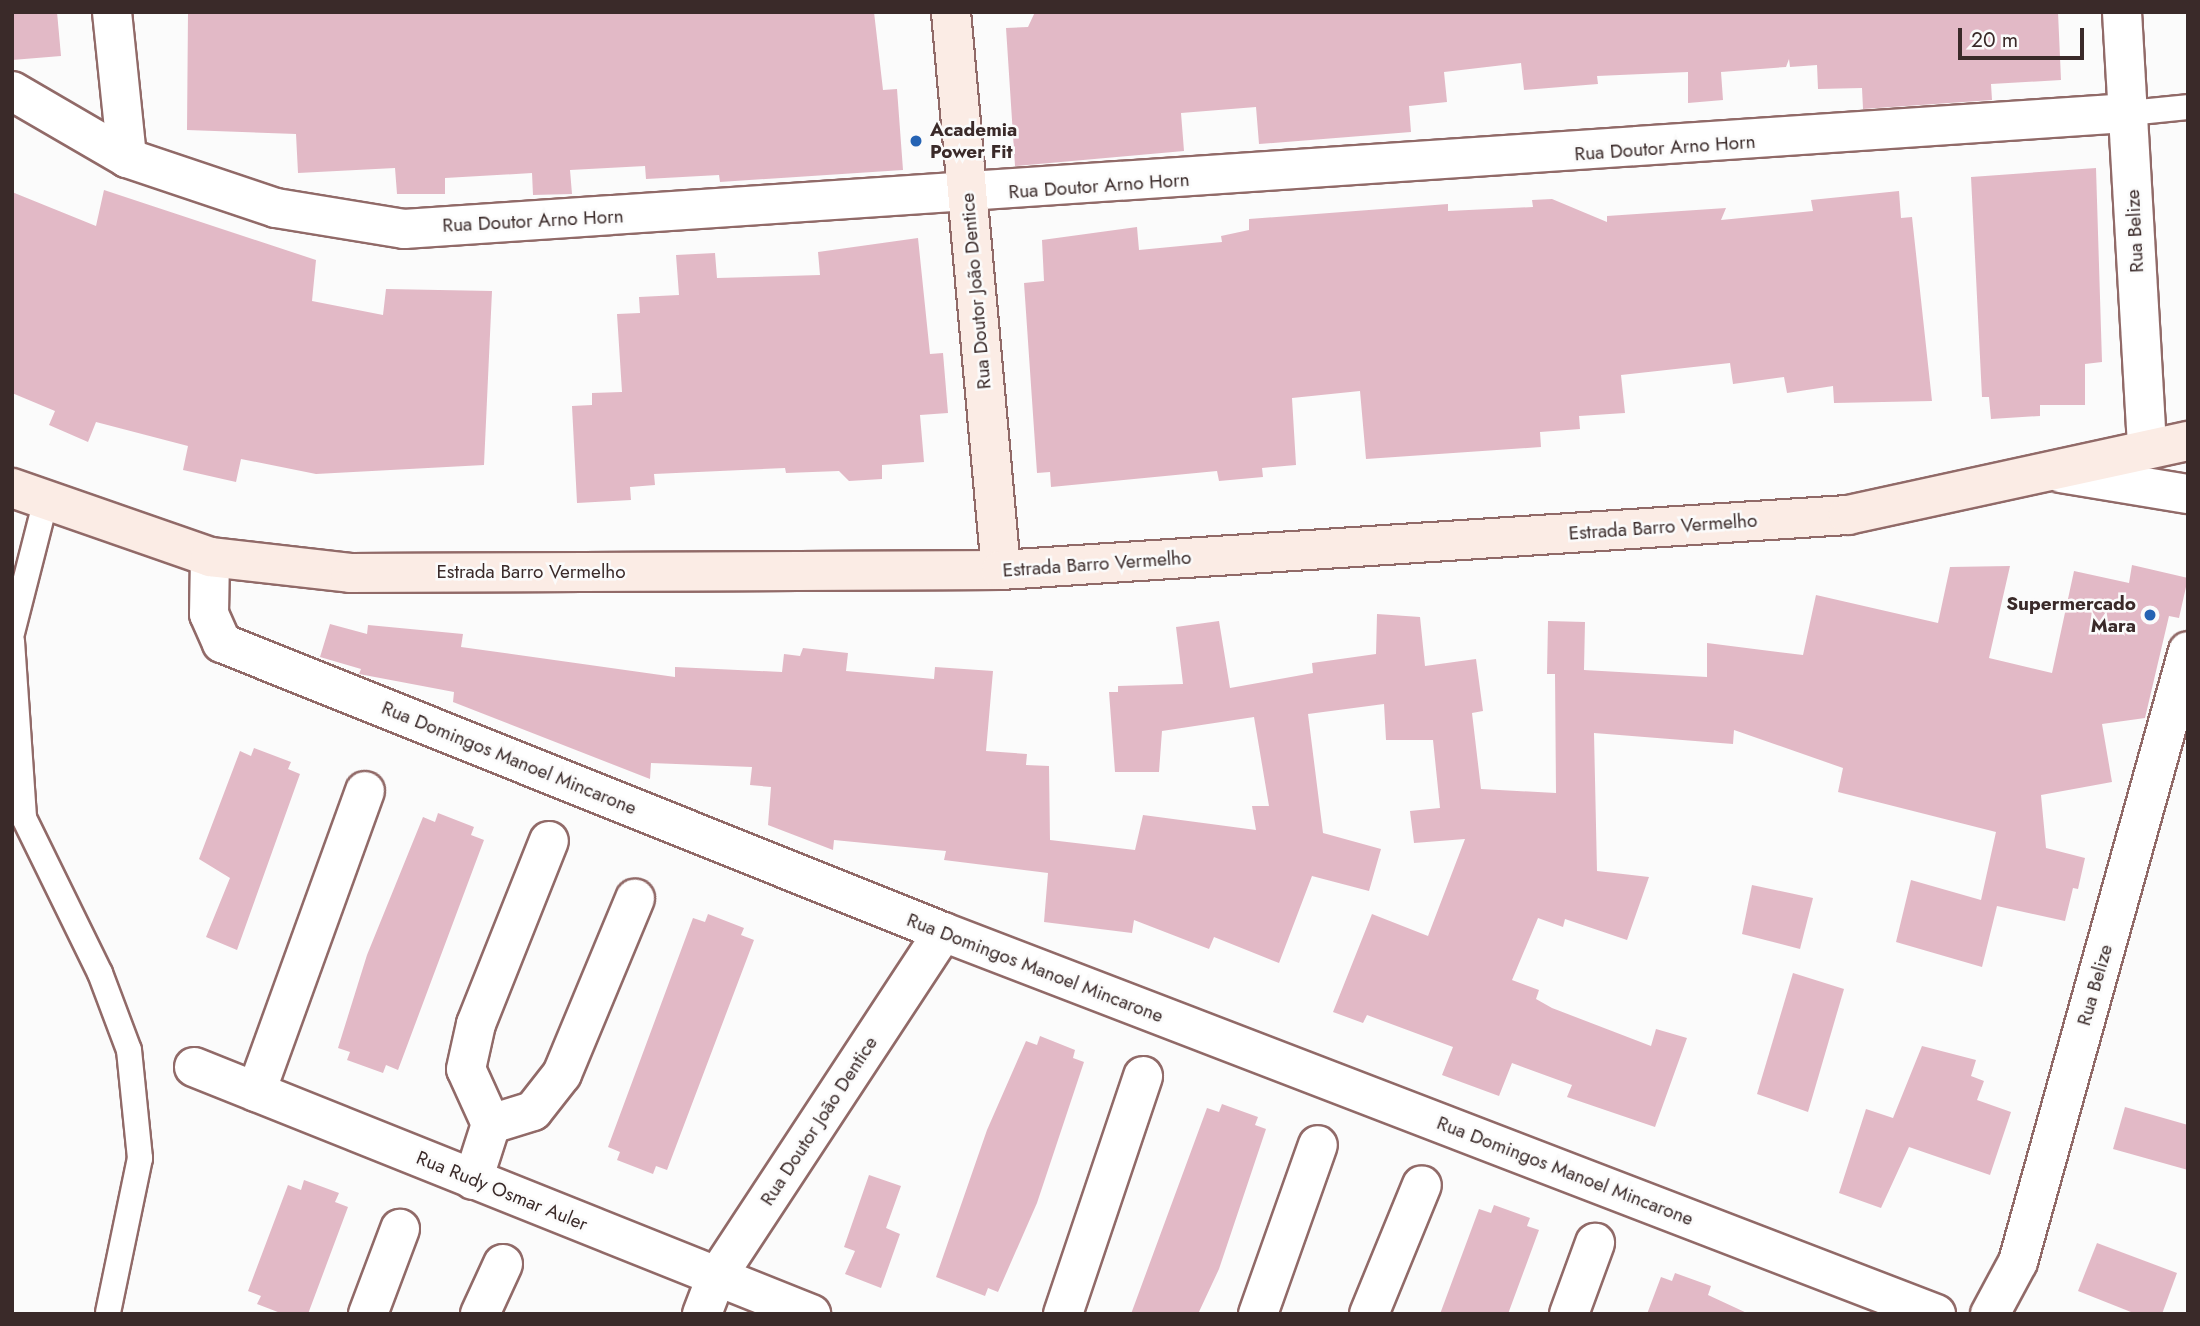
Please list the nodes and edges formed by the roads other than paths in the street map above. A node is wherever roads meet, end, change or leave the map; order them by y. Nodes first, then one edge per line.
1 (113, 12) edge
2 (951, 12) edge
3 (2122, 12) edge
4 (12, 90) edge
5 (2188, 107) edge
6 (2129, 113) junction
7 (127, 158) junction
8 (967, 195) junction
9 (2188, 441) edge
10 (2147, 449) junction
11 (2061, 473) junction
12 (29, 494) edge
13 (2188, 494) edge
14 (210, 556) junction
15 (1002, 570) junction
16 (12, 633) edge
17 (12, 641) edge
18 (2188, 651) edge
19 (365, 792) dead end
20 (549, 841) dead end
21 (635, 899) dead end
22 (943, 932) junction
23 (194, 1067) dead end
24 (1143, 1076) dead end
25 (256, 1092) junction
26 (491, 1124) junction
27 (1318, 1145) dead end
28 (473, 1180) junction
29 (1422, 1185) dead end
30 (400, 1229) dead end
31 (1595, 1243) dead end
32 (503, 1264) dead end
33 (716, 1278) junction
34 (108, 1312) edge
35 (368, 1314) edge
36 (480, 1314) edge
37 (702, 1314) edge
38 (811, 1314) edge
39 (1062, 1314) edge
40 (1258, 1314) edge
41 (1369, 1314) edge
42 (1569, 1314) edge
43 (1936, 1314) edge
44 (1990, 1314) edge

1 - 7 street
2 - 8 street, Rua Doutor João Dentice
3 - 6 street, Rua Belize
4 - 7 street, Rua Doutor Arno Horn
5 - 6 lane
6 - 8 street, Rua Doutor Arno Horn
6 - 10 street, Rua Belize
7 - 8 street, Rua Doutor Arno Horn
8 - 15 street, Rua Doutor João Dentice
9 - 10 street
10 - 11 street
11 - 13 street, Estrada Barro Vermelho
11 - 15 street, Estrada Barro Vermelho
12 - 14 street, Estrada Barro Vermelho
12 - 16 lane
14 - 15 street, Estrada Barro Vermelho
14 - 22 street, Rua Domingos Manoel Mincarone
17 - 34 lane
18 - 44 street, Rua Belize
19 - 25 street
20 - 26 street
21 - 26 street
22 - 33 street, Rua Doutor João Dentice
22 - 43 street, Rua Domingos Manoel Mincarone
23 - 25 street, Rua Rudy Osmar Auler
24 - 39 street
25 - 28 street, Rua Rudy Osmar Auler
26 - 28 street
27 - 40 street
28 - 33 street, Rua Rudy Osmar Auler
29 - 41 street
30 - 35 street
31 - 42 street
32 - 36 street
33 - 37 street, Rua Doutor João Dentice
33 - 38 street, Rua Rudy Osmar Auler

